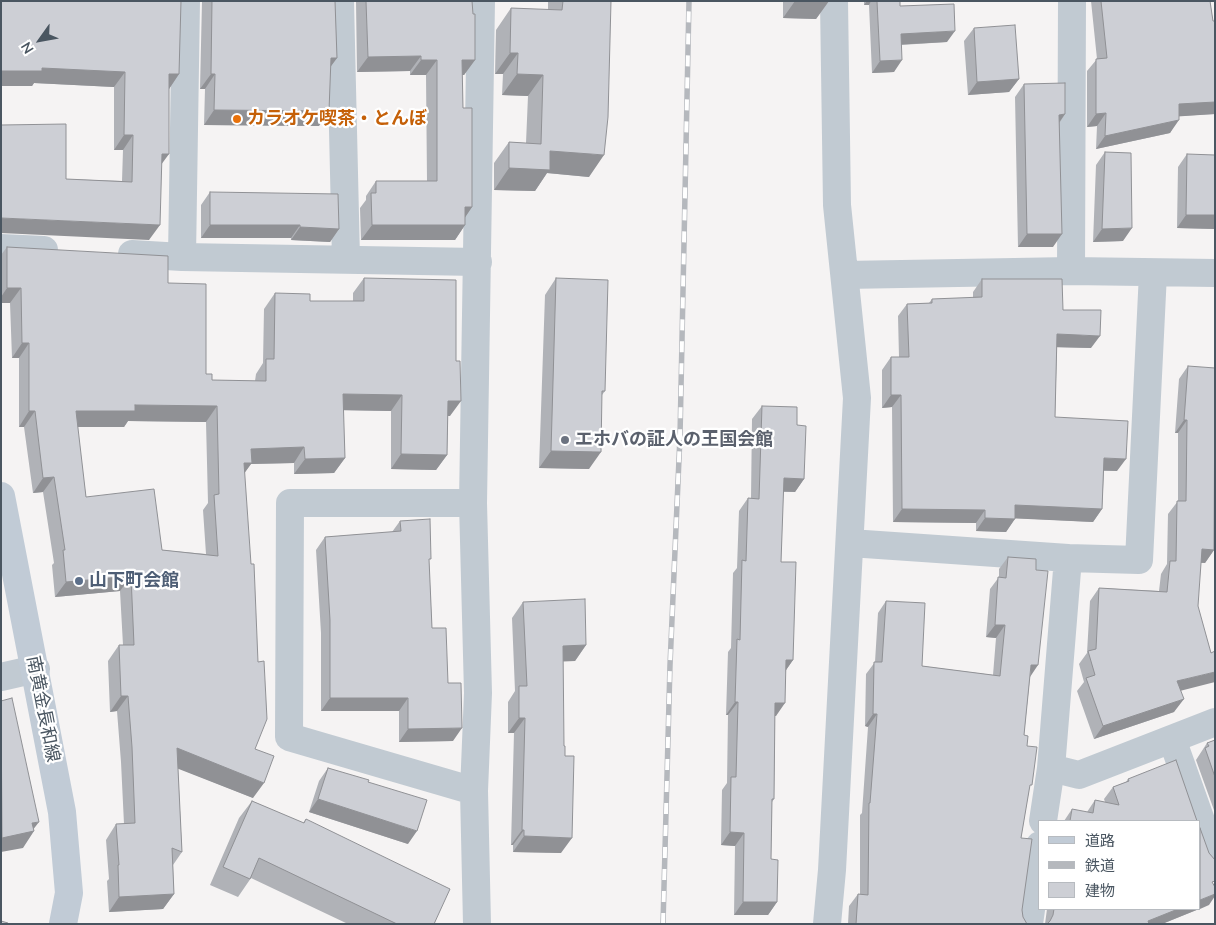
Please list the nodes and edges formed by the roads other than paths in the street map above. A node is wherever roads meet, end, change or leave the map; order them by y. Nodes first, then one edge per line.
1 (186, 1) edge
2 (340, 1) edge
3 (481, 1) edge
4 (834, 1) edge
5 (1072, 1) edge
6 (1, 248) edge
7 (66, 251) edge
8 (105, 253) edge
9 (182, 257) junction
10 (346, 260) junction
11 (478, 262) junction
12 (1071, 271) junction
13 (1153, 273) junction
14 (1215, 273) edge
15 (845, 275) junction
16 (1, 496) edge
17 (474, 503) junction
18 (850, 543) junction
19 (1068, 558) junction
20 (36, 669) junction
21 (1, 677) edge
22 (1215, 722) edge
23 (1172, 739) junction
24 (1051, 768) junction
25 (474, 791) junction
26 (1043, 820) edge
27 (1201, 820) edge
28 (1201, 821) edge
29 (1038, 859) edge
30 (1215, 860) edge
31 (64, 924) edge
32 (477, 924) edge
33 (827, 924) edge
34 (1029, 924) edge

1 - 9 street
2 - 10 street
3 - 11 street
4 - 15 street
5 - 12 street
6 - 7 street
8 - 9 street
9 - 10 street
10 - 11 street
11 - 17 street
12 - 13 street
12 - 15 street
13 - 14 street
13 - 19 street
15 - 18 street
16 - 20 main road, 南黄金長和線
17 - 25 street
17 - 25 street
18 - 19 street
18 - 33 street
19 - 24 street
20 - 21 street
20 - 31 main road, 南黄金長和線
22 - 23 street
23 - 24 street
23 - 27 street
24 - 26 street
25 - 32 street
28 - 30 street
29 - 34 street

